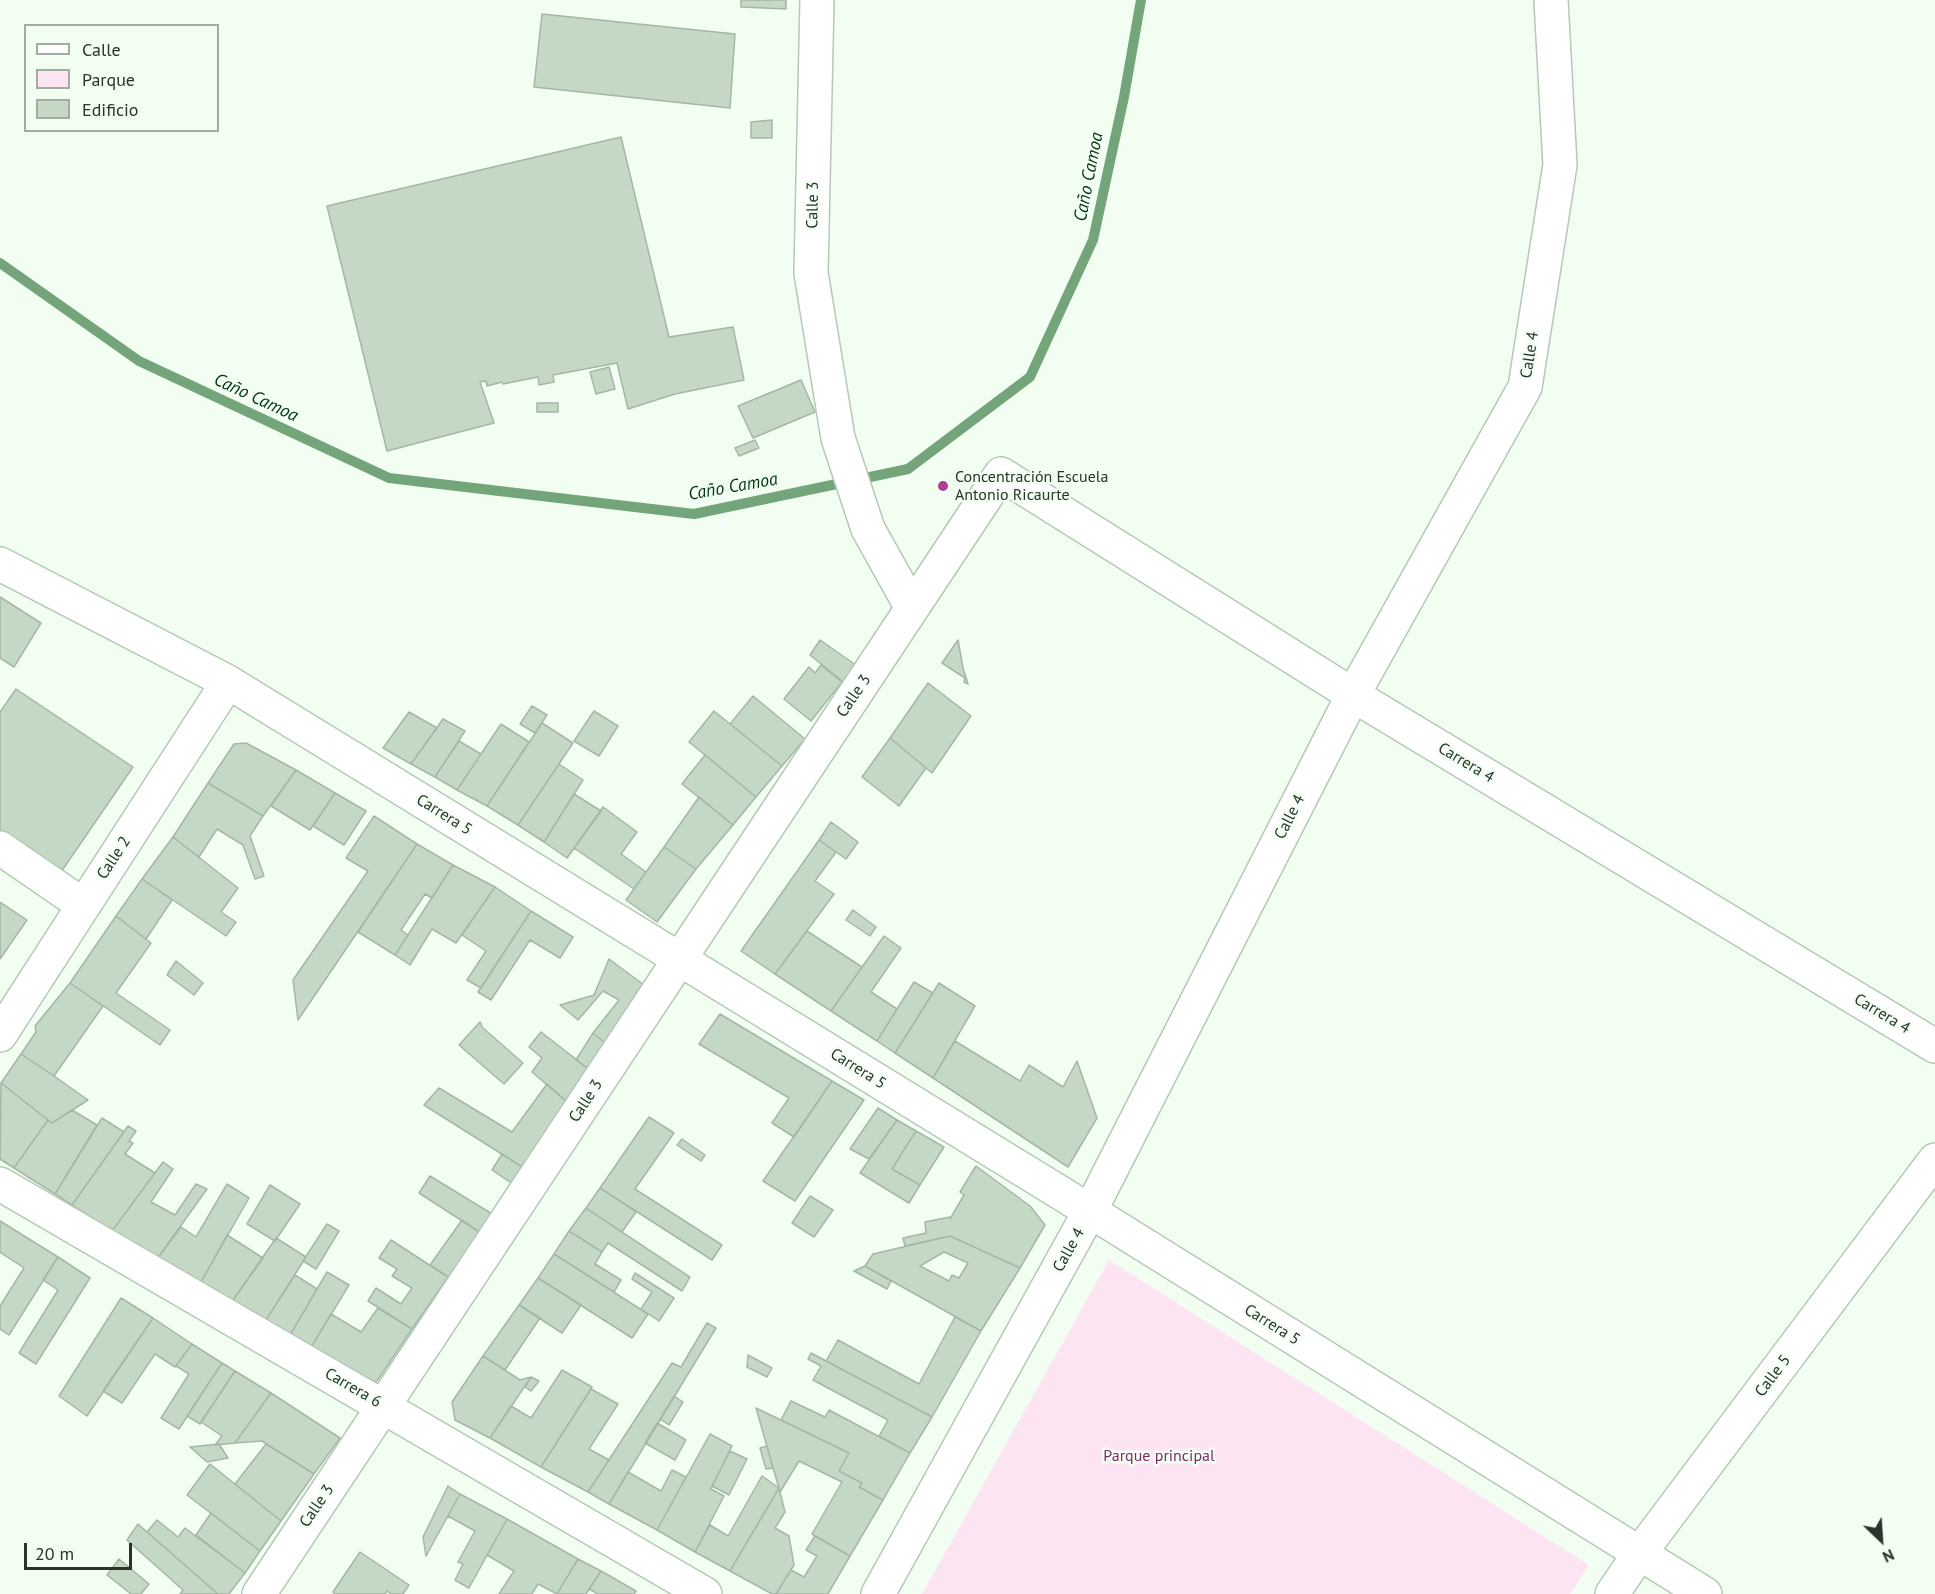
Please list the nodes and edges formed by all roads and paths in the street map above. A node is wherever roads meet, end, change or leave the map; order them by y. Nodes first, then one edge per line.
1 (817, 0) edge
2 (1551, 0) edge
3 (1001, 474) joint
4 (0, 564) edge
5 (912, 608) junction
6 (228, 682) junction
7 (1353, 695) junction
8 (0, 848) edge
9 (83, 905) junction
10 (680, 959) junction
11 (0, 1035) edge
12 (1935, 1046) edge
13 (1935, 1160) edge
14 (0, 1184) edge
15 (1090, 1211) junction
16 (384, 1406) junction
17 (1639, 1554) junction
18 (259, 1594) edge
19 (705, 1594) edge
20 (878, 1594) edge
21 (1612, 1594) edge
22 (1705, 1594) edge

1 - 5 street, Calle 3
2 - 7 street, Calle 4
3 - 5 street, Calle 3
3 - 7 street, Carrera 4
4 - 6 street, Carrera 5
5 - 10 street, Calle 3
6 - 9 street, Calle 2
6 - 10 street, Carrera 5
7 - 12 street, Carrera 4
7 - 15 street, Calle 4
8 - 9 street
9 - 11 street, Calle 2
10 - 15 street, Carrera 5
10 - 16 street, Calle 3
13 - 17 street, Calle 5
14 - 16 street, Carrera 6
15 - 17 street, Carrera 5
15 - 20 street, Calle 4
16 - 18 street, Calle 3
16 - 19 street, Carrera 6
17 - 21 street, Calle 5
17 - 22 street, Carrera 5

